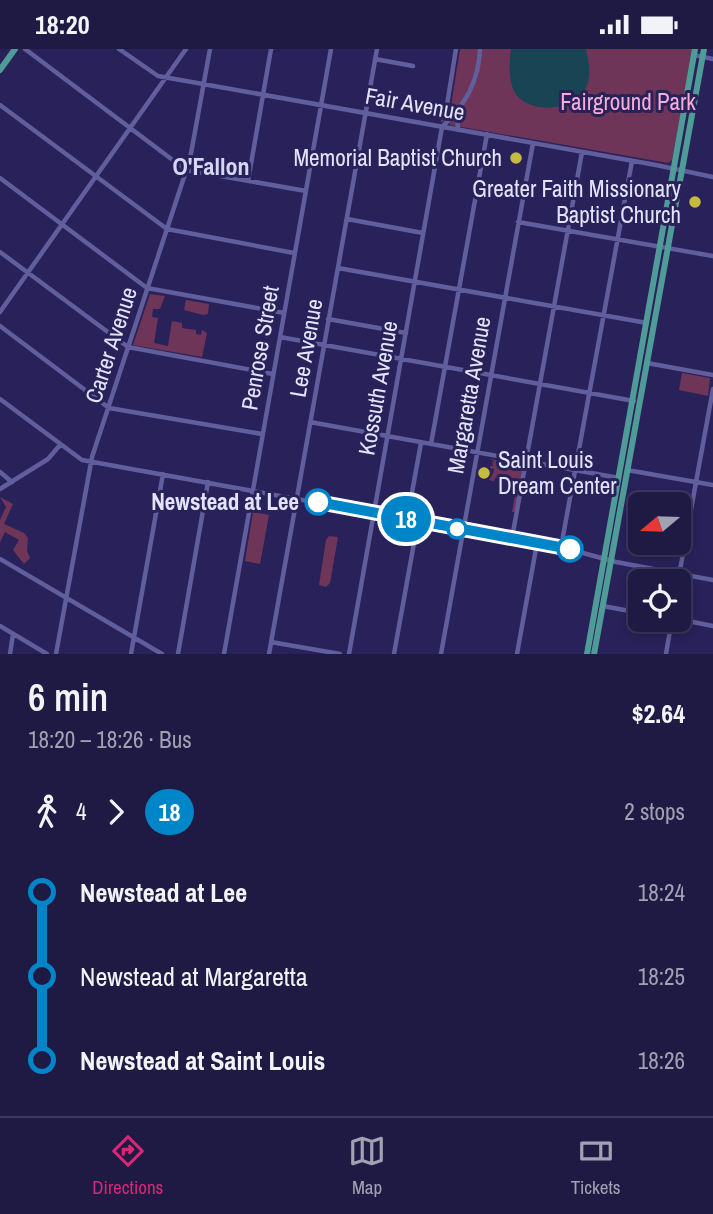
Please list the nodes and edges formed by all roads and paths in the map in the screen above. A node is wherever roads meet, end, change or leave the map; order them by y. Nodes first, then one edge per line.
1 (15, 49) edge
2 (25, 49) edge
3 (119, 49) edge
4 (186, 49) edge
5 (210, 49) edge
6 (271, 49) edge
7 (331, 49) edge
8 (377, 49) edge
9 (456, 49) edge
10 (480, 49) edge
11 (699, 52) edge
12 (375, 59) junction
13 (713, 59) edge
14 (413, 66) dead end
15 (0, 70) edge
16 (165, 77) junction
17 (204, 84) junction
18 (262, 95) junction
19 (0, 105) edge
20 (321, 106) junction
21 (446, 111) dead end
22 (365, 114) junction
23 (457, 114) junction
24 (442, 127) junction
25 (130, 128) junction
26 (458, 130) junction
27 (487, 134) junction
28 (533, 143) junction
29 (582, 152) junction
30 (632, 161) junction
31 (186, 170) junction
32 (678, 170) junction
33 (96, 176) junction
34 (713, 177) edge
35 (0, 178) edge
36 (248, 181) junction
37 (306, 191) junction
38 (347, 219) junction
39 (518, 222) junction
40 (62, 225) junction
41 (166, 229) junction
42 (568, 230) junction
43 (423, 233) junction
44 (618, 239) junction
45 (664, 248) junction
46 (0, 252) edge
47 (294, 253) junction
48 (713, 256) edge
49 (338, 268) junction
50 (27, 272) junction
51 (415, 282) junction
52 (147, 288) junction
53 (459, 290) junction
54 (504, 298) junction
55 (554, 307) junction
56 (0, 312) edge
57 (284, 313) junction
58 (604, 316) junction
59 (328, 319) junction
60 (648, 323) junction
61 (0, 326) edge
62 (405, 333) junction
63 (280, 337) junction
64 (324, 345) junction
65 (128, 347) junction
66 (401, 359) junction
67 (646, 363) junction
68 (445, 367) junction
69 (273, 374) junction
70 (490, 375) junction
71 (713, 375) edge
72 (540, 384) junction
73 (713, 389) edge
74 (590, 393) junction
75 (0, 399) edge
76 (634, 401) junction
77 (109, 408) junction
78 (310, 422) junction
79 (262, 434) junction
80 (387, 437) junction
81 (421, 443) junction
82 (431, 444) junction
83 (60, 445) junction
84 (477, 453) junction
85 (91, 461) junction
86 (526, 461) junction
87 (576, 470) junction
88 (627, 470) junction
89 (0, 472) edge
90 (163, 474) junction
91 (619, 478) junction
92 (12, 482) junction
93 (208, 482) junction
94 (697, 482) junction
95 (713, 485) edge
96 (0, 489) edge
97 (252, 490) junction
98 (297, 498) junction
99 (374, 513) junction
100 (407, 520) junction
101 (418, 521) junction
102 (463, 530) junction
103 (512, 538) junction
104 (537, 543) junction
105 (561, 547) junction
106 (0, 559) edge
107 (608, 559) junction
108 (656, 569) edge
109 (681, 569) edge
110 (691, 576) edge
111 (713, 580) edge
112 (66, 598) junction
113 (603, 606) junction
114 (628, 611) edge
115 (691, 622) edge
116 (0, 626) edge
117 (713, 626) edge
118 (670, 632) edge
119 (13, 633) junction
120 (134, 638) junction
121 (271, 642) junction
122 (10, 654) edge
123 (47, 654) edge
124 (56, 654) edge
125 (131, 654) edge
126 (162, 654) edge
127 (178, 654) edge
128 (224, 654) edge
129 (269, 654) edge
130 (340, 654) edge
131 (349, 654) edge
132 (394, 654) edge
133 (440, 654) edge
134 (517, 654) edge
135 (587, 654) edge
136 (594, 654) edge
137 (666, 654) edge

1 - 15 main road
2 - 25 street
3 - 16 street, Fair Avenue
4 - 16 street
5 - 17 street, Carter Avenue
6 - 18 street
7 - 20 street, Penrose Street
8 - 12 street, Lee Avenue
9 - 21 street
10 - 23 street
11 - 13 street
11 - 32 main road
11 - 32 main road
12 - 14 street
12 - 22 street, Lee Avenue
16 - 17 street, Fair Avenue
16 - 25 street
17 - 18 street, Fair Avenue
17 - 31 street, Carter Avenue
18 - 20 street, Fair Avenue
18 - 36 street
19 - 33 street
20 - 22 street, Fair Avenue
20 - 37 street, Penrose Street
22 - 24 street, Fair Avenue
22 - 38 street, Lee Avenue
23 - 24 street
23 - 26 street
24 - 26 street, Fair Avenue
24 - 43 street, Kossuth Avenue
25 - 31 street
25 - 33 street
26 - 27 street, Fair Avenue
27 - 28 street, Fair Avenue
27 - 53 street
28 - 29 street, Fair Avenue
28 - 39 street, Margaretta Avenue
29 - 30 street, Fair Avenue
29 - 42 street
30 - 32 street, Fair Avenue
30 - 44 street
31 - 36 street
31 - 41 street, Carter Avenue
32 - 34 street, Fair Avenue
32 - 45 main road
32 - 45 main road
33 - 40 street
33 - 41 street
35 - 40 street
36 - 37 street
37 - 47 street, Penrose Street
38 - 43 street
38 - 49 street, Lee Avenue
39 - 42 street
39 - 54 street, Margaretta Avenue
40 - 50 street
40 - 52 street
41 - 47 street
41 - 52 street, Carter Avenue
42 - 44 street
42 - 55 street
43 - 51 street, Kossuth Avenue
44 - 45 street
44 - 58 street
45 - 48 street
45 - 60 main road
45 - 67 main road
46 - 50 street
47 - 57 street, Penrose Street
49 - 51 street
49 - 59 street, Lee Avenue
50 - 56 street
50 - 65 street
51 - 53 street
51 - 62 street, Kossuth Avenue
52 - 57 street
52 - 65 street, Carter Avenue
53 - 54 street
53 - 68 street
54 - 55 street
54 - 70 street, Margaretta Avenue
55 - 58 street
55 - 72 street
57 - 63 street, Penrose Street
58 - 60 street
58 - 74 street
59 - 62 street
59 - 64 street, Lee Avenue
60 - 76 main road
61 - 77 street
62 - 66 street, Kossuth Avenue
63 - 64 street
63 - 69 street, Penrose Street
64 - 66 street
64 - 78 street, Lee Avenue
65 - 69 street
65 - 77 street, Carter Avenue
66 - 68 street
66 - 80 street, Kossuth Avenue
67 - 71 street
67 - 88 main road
68 - 70 street
68 - 82 street
69 - 79 street, Penrose Street
70 - 72 street
70 - 84 street, Margaretta Avenue
72 - 74 street
72 - 86 street
73 - 94 street
74 - 76 street
74 - 87 street
75 - 83 street
76 - 91 main road
77 - 79 street
77 - 85 street, Carter Avenue
78 - 80 street
78 - 98 street, Lee Avenue
79 - 97 street, Penrose Street
80 - 81 street
80 - 99 street, Kossuth Avenue
81 - 82 street
81 - 100 street
82 - 84 street
83 - 85 street
83 - 92 street
84 - 86 street
84 - 102 street, Margaretta Avenue
85 - 90 street
85 - 112 street, Carter Avenue
86 - 87 street
86 - 103 street
87 - 91 street
87 - 105 street
88 - 94 street
88 - 107 main road
89 - 92 street
90 - 93 street
90 - 120 street
91 - 107 main road
92 - 96 street
93 - 97 street
93 - 127 street
94 - 95 street
94 - 109 street
97 - 98 street
97 - 128 street, Penrose Street
98 - 99 street
98 - 121 street, Lee Avenue
99 - 100 street
99 - 131 street, Kossuth Avenue
100 - 101 street
101 - 102 street
101 - 132 street
102 - 103 street
102 - 133 street, Margaretta Avenue
103 - 104 street
104 - 105 street
104 - 134 street
105 - 107 street
106 - 112 street
107 - 108 street
107 - 113 main road
107 - 135 main road
110 - 111 street
112 - 120 street
112 - 124 street, Carter Avenue
113 - 114 street
113 - 136 main road
115 - 117 street
116 - 119 street
118 - 137 street
119 - 122 street
119 - 123 street
120 - 125 street
120 - 126 street
121 - 129 street, Lee Avenue
121 - 130 street

